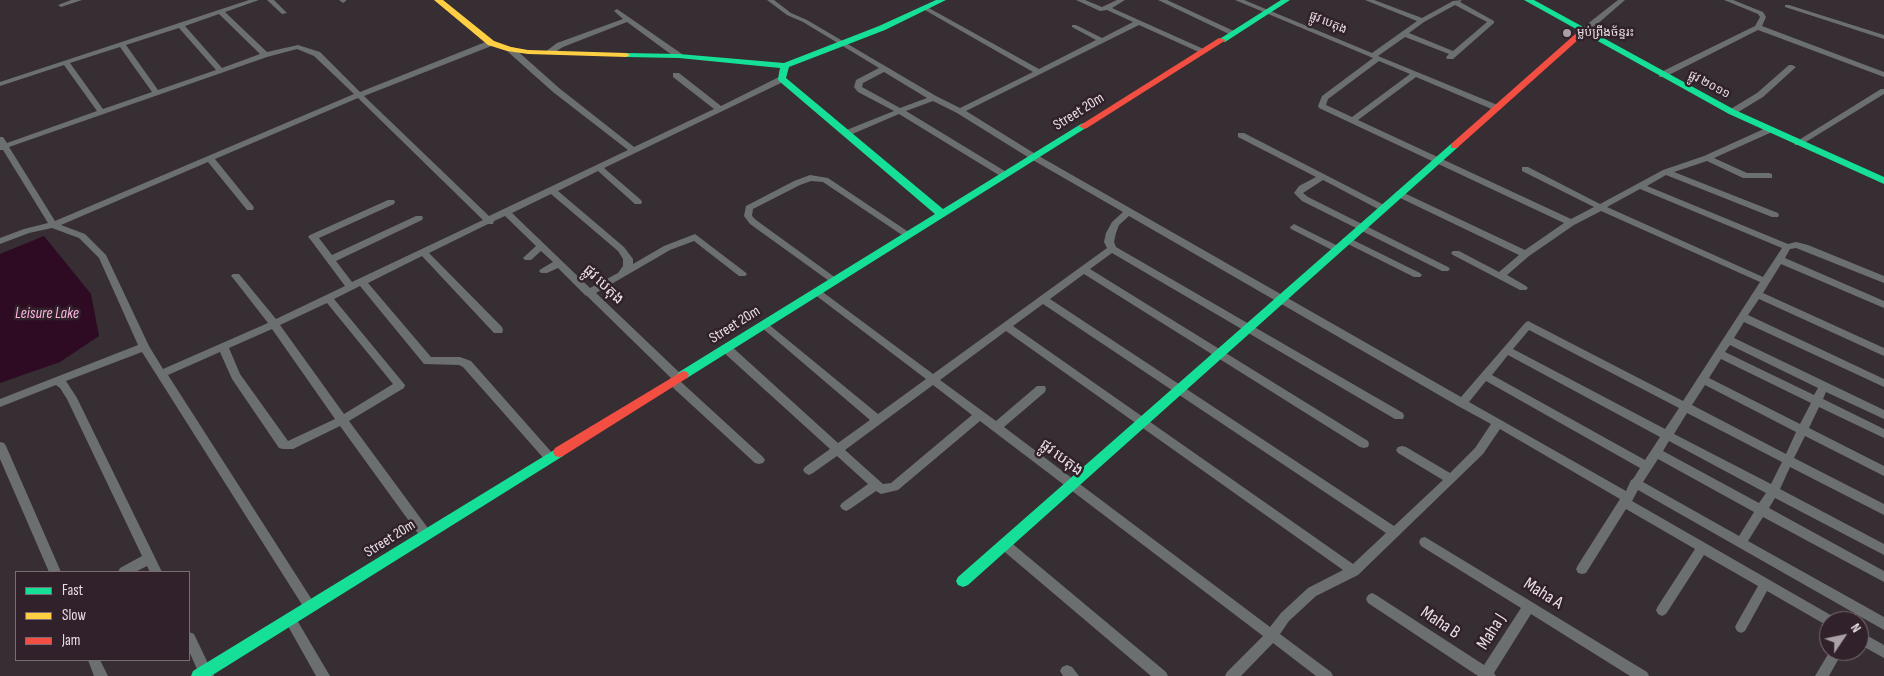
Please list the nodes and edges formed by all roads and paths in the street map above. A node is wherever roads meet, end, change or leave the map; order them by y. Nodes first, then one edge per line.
1 (79, 0) edge
2 (256, 0) edge
3 (270, 0) edge
4 (438, 0) edge
5 (770, 0) edge
6 (1079, 0) edge
7 (1122, 0) edge
8 (1161, 0) edge
9 (1238, 0) edge
10 (1286, 0) edge
11 (1368, 0) edge
12 (1528, 0) edge
13 (1622, 0) edge
14 (1726, 0) edge
15 (1457, 1) edge
16 (930, 3) edge
17 (61, 5) dead end
18 (1787, 6) dead end
19 (1107, 8) junction
20 (617, 11) dead end
21 (221, 12) junction
22 (1267, 12) junction
23 (284, 13) dead end
24 (628, 19) junction
25 (1422, 22) junction
26 (1137, 23) junction
27 (180, 25) junction
28 (1074, 26) dead end
29 (1758, 26) junction
30 (1584, 32) junction
31 (1234, 33) junction
32 (1405, 34) junction
33 (1884, 37) edge
34 (1103, 41) junction
35 (492, 43) junction
36 (122, 44) junction
37 (842, 45) junction
38 (510, 49) junction
39 (1204, 51) junction
40 (549, 52) junction
41 (265, 55) junction
42 (680, 56) junction
43 (1376, 58) junction
44 (66, 62) junction
45 (785, 66) junction
46 (1792, 67) dead end
47 (883, 69) junction
48 (220, 70) junction
49 (1039, 72) junction
50 (1415, 74) junction
51 (676, 75) dead end
52 (1662, 75) junction
53 (1884, 75) edge
54 (782, 79) junction
55 (0, 84) edge
56 (1884, 91) edge
57 (156, 93) junction
58 (357, 96) junction
59 (933, 98) junction
60 (1497, 108) junction
61 (720, 109) junction
62 (900, 111) junction
63 (960, 111) junction
64 (101, 112) junction
65 (1732, 112) junction
66 (1352, 121) junction
67 (1769, 130) junction
68 (846, 133) junction
69 (1241, 135) dead end
70 (1798, 143) junction
71 (2, 145) edge
72 (634, 151) junction
73 (1034, 157) junction
74 (209, 158) junction
75 (1707, 158) junction
76 (1436, 161) junction
77 (599, 168) junction
78 (1525, 169) dead end
79 (1666, 172) junction
80 (1006, 174) junction
81 (1769, 176) dead end
82 (1323, 177) junction
83 (1884, 181) edge
84 (1642, 187) junction
85 (553, 191) junction
86 (1399, 194) junction
87 (391, 202) dead end
88 (638, 202) dead end
89 (250, 208) dead end
90 (1383, 208) junction
91 (1602, 208) junction
92 (1129, 211) junction
93 (507, 213) junction
94 (942, 214) junction
95 (1775, 216) dead end
96 (419, 218) dead end
97 (490, 222) junction
98 (1571, 223) junction
99 (53, 225) junction
100 (1362, 226) junction
101 (1294, 227) dead end
102 (908, 235) junction
103 (1346, 240) junction
104 (0, 241) edge
105 (542, 246) junction
106 (1787, 247) junction
107 (1112, 249) junction
108 (1337, 249) junction
109 (424, 253) junction
110 (1456, 253) dead end
111 (1526, 254) junction
112 (528, 258) dead end
113 (330, 260) junction
114 (1778, 260) junction
115 (559, 263) junction
116 (1084, 269) junction
117 (1445, 269) dead end
118 (544, 271) dead end
119 (742, 274) dead end
120 (621, 275) junction
121 (236, 276) dead end
122 (1417, 276) dead end
123 (1500, 276) junction
124 (1884, 280) edge
125 (835, 281) junction
126 (1765, 281) junction
127 (362, 282) junction
128 (351, 287) junction
129 (1523, 288) dead end
130 (817, 292) junction
131 (588, 293) junction
132 (1757, 294) junction
133 (328, 298) junction
134 (1280, 298) junction
135 (1043, 299) junction
136 (1884, 305) edge
137 (1743, 317) junction
138 (274, 324) junction
139 (764, 325) junction
140 (1006, 326) junction
141 (1248, 326) junction
142 (498, 330) dead end
143 (1729, 340) junction
144 (144, 347) junction
145 (223, 348) junction
146 (726, 348) junction
147 (1506, 350) junction
148 (1884, 352) edge
149 (1218, 353) junction
150 (1720, 354) junction
151 (161, 374) junction
152 (1485, 376) junction
153 (1702, 379) junction
154 (676, 380) junction
155 (933, 380) junction
156 (59, 382) junction
157 (1884, 383) edge
158 (1824, 386) junction
159 (1178, 388) junction
160 (1041, 390) dead end
161 (1818, 400) junction
162 (1462, 402) junction
163 (0, 403) edge
164 (1685, 407) junction
165 (979, 415) junction
166 (1884, 415) edge
167 (1399, 416) dead end
168 (342, 420) junction
169 (878, 420) junction
170 (1142, 420) junction
171 (1498, 423) junction
172 (996, 428) junction
173 (1803, 430) junction
174 (1884, 434) edge
175 (1666, 435) junction
176 (1364, 444) dead end
177 (0, 446) edge
178 (838, 448) junction
179 (1402, 450) dead end
180 (1655, 452) junction
181 (550, 458) junction
182 (759, 460) dead end
183 (1788, 461) junction
184 (1646, 466) junction
185 (809, 470) dead end
186 (1884, 471) edge
187 (1451, 479) junction
188 (1635, 483) junction
189 (1070, 484) junction
190 (876, 485) junction
191 (1773, 491) junction
192 (1625, 500) junction
193 (846, 506) dead end
194 (1761, 510) junction
195 (1884, 510) edge
196 (1393, 532) junction
197 (426, 534) junction
198 (1425, 542) dead end
199 (1741, 543) junction
200 (1004, 544) junction
201 (1702, 548) junction
202 (1884, 550) edge
203 (150, 558) junction
204 (1582, 569) dead end
205 (55, 571) edge
206 (126, 571) edge
207 (156, 571) edge
208 (1354, 571) junction
209 (1884, 577) edge
210 (963, 581) dead end
211 (1765, 584) junction
212 (1372, 598) dead end
213 (310, 606) junction
214 (1529, 606) junction
215 (1662, 610) dead end
216 (1819, 615) edge
217 (290, 619) junction
218 (1884, 624) edge
219 (1741, 627) dead end
220 (1271, 636) junction
221 (190, 640) edge
222 (1869, 643) edge
223 (1884, 652) edge
224 (94, 661) edge
225 (1831, 661) edge
226 (204, 675) edge
227 (1487, 675) edge
228 (101, 676) edge
229 (323, 676) edge
230 (1161, 676) edge
231 (1232, 676) edge
232 (1326, 676) edge
233 (1642, 676) edge
234 (1822, 676) edge

1 - 17 street
2 - 21 street
3 - 23 street
4 - 35 street
5 - 37 street
6 - 19 street
7 - 19 street
8 - 31 street
9 - 22 street, ផ្លូវ បេតុង
10 - 22 street, Street 20m
11 - 25 street
12 - 30 street, ផ្លូវ ២០១១
13 - 30 street
14 - 29 street
15 - 25 street
15 - 32 street
16 - 37 street
16 - 49 street
18 - 33 street
19 - 26 street
20 - 24 street
21 - 27 street
21 - 41 street
22 - 31 street, Street 20m
22 - 43 street, ផ្លូវ បេតុង
24 - 40 street
24 - 42 street
25 - 32 street
26 - 34 street
26 - 39 street
27 - 36 street
27 - 48 street
28 - 34 street
29 - 52 street
29 - 53 street
30 - 52 street, ផ្លូវ ២០១១
30 - 60 street
31 - 39 street, Street 20m
32 - 43 street
34 - 49 street
35 - 38 street
35 - 58 street
36 - 44 street
36 - 57 street
37 - 45 street
37 - 47 street
38 - 40 street
38 - 72 street
39 - 73 street, Street 20m
40 - 42 street
41 - 48 street
41 - 58 street
42 - 45 street
43 - 50 street, ផ្លូវ បេតុង
43 - 66 street
44 - 55 street
44 - 64 street
45 - 54 street
46 - 65 street
47 - 59 street
47 - 62 street
48 - 57 street
49 - 63 street
50 - 60 street, ផ្លូវ បេតុង
50 - 66 street
51 - 61 street
52 - 65 street, ផ្លូវ ២០១១
54 - 61 street
54 - 68 street
56 - 70 street
57 - 64 street
58 - 74 street
58 - 97 street
59 - 62 street
59 - 63 street
60 - 76 street
61 - 72 street
62 - 68 street
62 - 80 street
63 - 73 street
64 - 71 street
65 - 67 street, ផ្លូវ ២០១១
66 - 76 street
67 - 70 street, ផ្លូវ ២០១១
67 - 75 street
68 - 94 street
69 - 82 street
70 - 83 street, ផ្លូវ ២០១១
71 - 99 street
72 - 77 street
73 - 80 street, Street 20m
73 - 92 street
74 - 89 street
74 - 99 street
75 - 79 street
75 - 81 street
76 - 86 street
76 - 98 street
77 - 85 street
77 - 88 street
78 - 91 street
79 - 84 street
79 - 95 street
80 - 94 street, Street 20m
82 - 90 street
82 - 100 street
84 - 91 street
84 - 106 street
85 - 93 street
85 - 120 street
86 - 90 street
86 - 111 street
87 - 113 street
90 - 100 street
91 - 98 street
91 - 126 street
92 - 107 street
92 - 134 street
93 - 97 street
93 - 105 street, ផ្លូវ បេតុង
94 - 102 street, Street 20m
96 - 113 street
97 - 109 street
98 - 111 street
99 - 104 street
99 - 144 street
100 - 103 street
100 - 117 street
101 - 108 street
102 - 125 street, Street 20m
102 - 125 street
103 - 108 street
103 - 122 street
105 - 112 street
105 - 115 street, ផ្លូវ បេតុង
106 - 114 street
106 - 124 street
107 - 116 street
107 - 141 street
108 - 134 street
109 - 127 street
109 - 142 street
110 - 123 street
111 - 123 street
113 - 128 street
114 - 126 street
114 - 136 street
115 - 118 street
115 - 131 street, ផ្លូវ បេតុង
116 - 135 street
116 - 149 street
119 - 120 street
120 - 131 street
121 - 138 street
123 - 129 street
125 - 130 street, Street 20m
126 - 132 street
127 - 128 street
127 - 181 street
128 - 133 street
130 - 139 street, Street 20m
130 - 155 street, ផ្លូវ បេតុង
131 - 154 street, ផ្លូវ បេតុង
132 - 137 street
132 - 148 street
133 - 138 street
133 - 168 street
134 - 141 street
134 - 162 street
135 - 140 street
135 - 159 street
137 - 143 street
137 - 157 street
138 - 145 street
138 - 168 street
139 - 146 street, Street 20m
139 - 169 street
140 - 155 street
140 - 170 street
141 - 149 street
141 - 167 street
143 - 150 street
143 - 158 street
144 - 151 street
144 - 156 street
145 - 151 street
145 - 168 street
146 - 154 street, Street 20m
146 - 178 street
147 - 152 street
147 - 164 street
147 - 175 street
149 - 159 street
149 - 176 street
150 - 153 street
150 - 161 street
151 - 213 street
152 - 162 street
152 - 184 street
153 - 164 street
153 - 173 street
154 - 181 street, Street 20m
154 - 182 street, ផ្លូវ បេតុង
155 - 165 street, ផ្លូវ បេតុង
155 - 169 street
156 - 163 street
156 - 203 street
158 - 161 street
158 - 166 street
159 - 170 street
159 - 196 street
160 - 172 street
161 - 173 street
161 - 174 street
162 - 171 street
164 - 175 street
164 - 183 street
165 - 172 street, ផ្លូវ បេតុង
165 - 190 street
168 - 197 street
169 - 178 street
170 - 189 street
170 - 208 street
171 - 187 street
171 - 192 street
172 - 189 street, ផ្លូវ បេតុង
173 - 183 street
173 - 186 street
175 - 180 street
175 - 191 street
177 - 205 street
178 - 185 street
178 - 190 street
179 - 187 street
180 - 184 street
180 - 194 street
181 - 197 street, Street 20m
183 - 191 street
183 - 195 street
184 - 188 street
187 - 196 street
188 - 192 street
188 - 199 street
189 - 200 street
189 - 220 street, ផ្លូវ បេតុង
190 - 193 street
191 - 194 street
191 - 202 street
192 - 201 street
192 - 204 street
194 - 199 street
194 - 209 street
196 - 208 street
197 - 213 street, Street 20m
198 - 214 street, Maha A
199 - 218 street
200 - 210 street
200 - 230 street
201 - 211 street
201 - 215 street
203 - 206 street
203 - 207 street
208 - 220 street
211 - 216 street
211 - 219 street
212 - 227 street, Maha B
213 - 217 street, Street 20m
214 - 227 street, Maha J
214 - 233 street, Maha A
217 - 226 street, Street 20m
217 - 229 street
220 - 231 street
220 - 232 street, ផ្លូវ បេតុង
221 - 226 street
222 - 223 street
224 - 228 street
225 - 234 street

